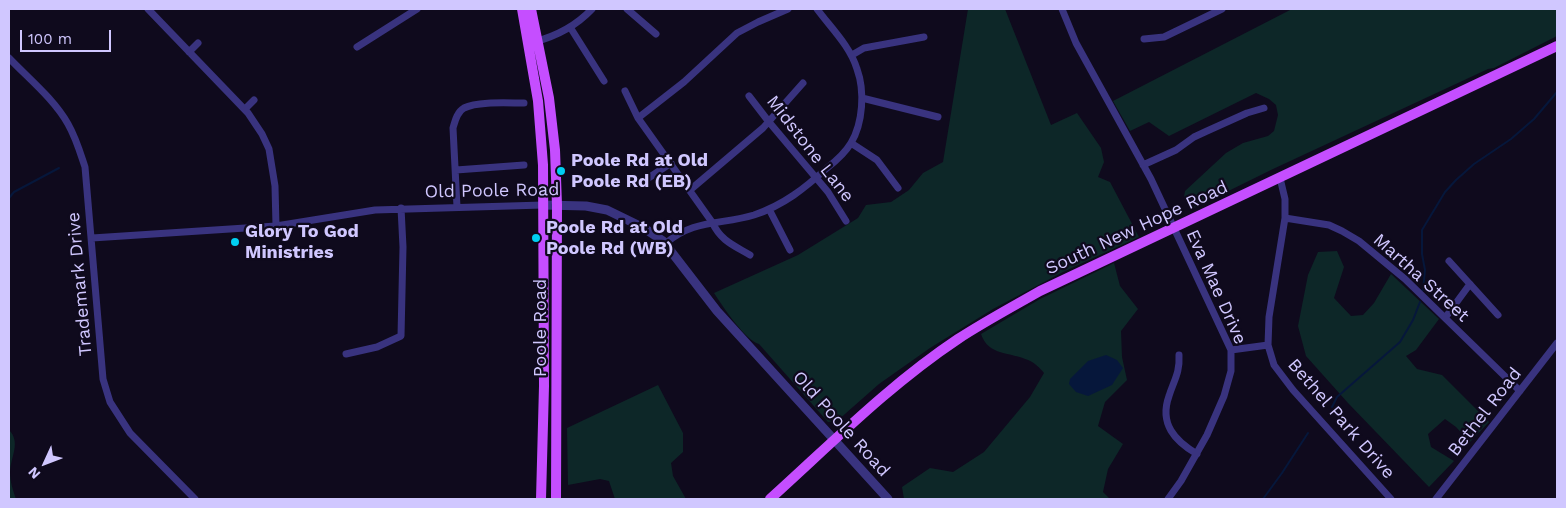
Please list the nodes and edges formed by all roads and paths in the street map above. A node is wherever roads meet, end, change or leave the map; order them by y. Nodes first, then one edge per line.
1 (148, 9) edge
2 (417, 9) edge
3 (522, 9) edge
4 (531, 9) edge
5 (627, 9) edge
6 (788, 9) edge
7 (817, 9) edge
8 (1062, 9) edge
9 (1222, 9) edge
10 (587, 10) edge
11 (570, 27) junction
12 (656, 34) dead end
13 (924, 37) dead end
14 (1144, 39) dead end
15 (534, 42) junction
16 (198, 43) dead end
17 (1557, 46) edge
18 (357, 47) dead end
19 (189, 52) junction
20 (852, 55) junction
21 (9, 58) edge
22 (604, 81) dead end
23 (804, 83) dead end
24 (626, 91) dead end
25 (750, 96) dead end
26 (862, 98) junction
27 (254, 100) dead end
28 (524, 103) dead end
29 (1264, 108) dead end
30 (245, 109) junction
31 (938, 117) dead end
32 (638, 118) junction
33 (769, 122) junction
34 (851, 143) junction
35 (671, 163) junction
36 (1143, 165) junction
37 (524, 166) dead end
38 (456, 170) junction
39 (816, 178) junction
40 (1280, 178) junction
41 (644, 181) dead end
42 (898, 188) dead end
43 (690, 190) junction
44 (557, 205) junction
45 (543, 206) junction
46 (458, 207) junction
47 (401, 208) junction
48 (769, 209) junction
49 (1285, 218) junction
50 (846, 221) dead end
51 (712, 222) junction
52 (276, 226) junction
53 (1173, 229) junction
54 (92, 238) junction
55 (665, 244) junction
56 (790, 250) dead end
57 (750, 255) dead end
58 (1449, 261) dead end
59 (1470, 284) junction
60 (1498, 315) dead end
61 (1444, 318) junction
62 (1557, 343) edge
63 (1268, 345) junction
64 (1231, 350) junction
65 (346, 354) dead end
66 (1179, 355) dead end
67 (1520, 391) junction
68 (833, 440) junction
69 (1197, 454) junction
70 (195, 499) edge
71 (541, 499) edge
72 (556, 499) edge
73 (770, 499) edge
74 (888, 499) edge
75 (1168, 499) edge
76 (1391, 499) edge
77 (1436, 499) edge

1 - 19 street
2 - 18 street
3 - 15 main road, Poole Road
4 - 15 main road, Poole Road
5 - 12 street
6 - 32 street
7 - 20 street
8 - 36 street, Eva Mae Drive
9 - 14 street
10 - 11 street
11 - 15 street
11 - 22 street
13 - 20 street
15 - 44 main road, Poole Road
15 - 45 main road, Poole Road
16 - 19 street
17 - 40 main road, South New Hope Road
19 - 30 street
20 - 26 street
21 - 54 street, Trademark Drive
23 - 33 street
24 - 32 street
25 - 33 street, Midstone Lane
26 - 31 street
26 - 34 street
27 - 30 street
28 - 38 street
29 - 36 street
30 - 52 street
32 - 35 street
33 - 39 street, Midstone Lane
33 - 43 street
34 - 39 street
34 - 42 street
35 - 41 street
35 - 43 street
36 - 53 street, Eva Mae Drive
37 - 38 street
38 - 46 street
39 - 48 street
39 - 50 street, Midstone Lane
40 - 49 street, Bethel Park Drive
40 - 53 main road, South New Hope Road
43 - 51 street
44 - 45 street, Old Poole Road
44 - 55 street, Old Poole Road
44 - 72 main road, Poole Road
45 - 46 street, Old Poole Road
45 - 71 main road, Poole Road
46 - 47 street, Old Poole Road
47 - 52 street, Old Poole Road
47 - 65 street
48 - 51 street
48 - 56 street
49 - 61 street, Martha Street
49 - 63 street, Bethel Park Drive
51 - 55 street
51 - 57 street
52 - 54 street, Old Poole Road
53 - 64 street, Eva Mae Drive
53 - 68 main road, South New Hope Road
54 - 70 street, Trademark Drive
55 - 68 street, Old Poole Road
58 - 59 street
59 - 60 street
59 - 61 street
61 - 67 street, Martha Street
62 - 67 street, Bethel Road
63 - 64 street
63 - 76 street, Bethel Park Drive
64 - 69 street, Eva Mae Drive
66 - 69 street
67 - 77 street, Bethel Road
68 - 73 main road, South New Hope Road
68 - 74 street, Old Poole Road
69 - 75 street, Eva Mae Drive

